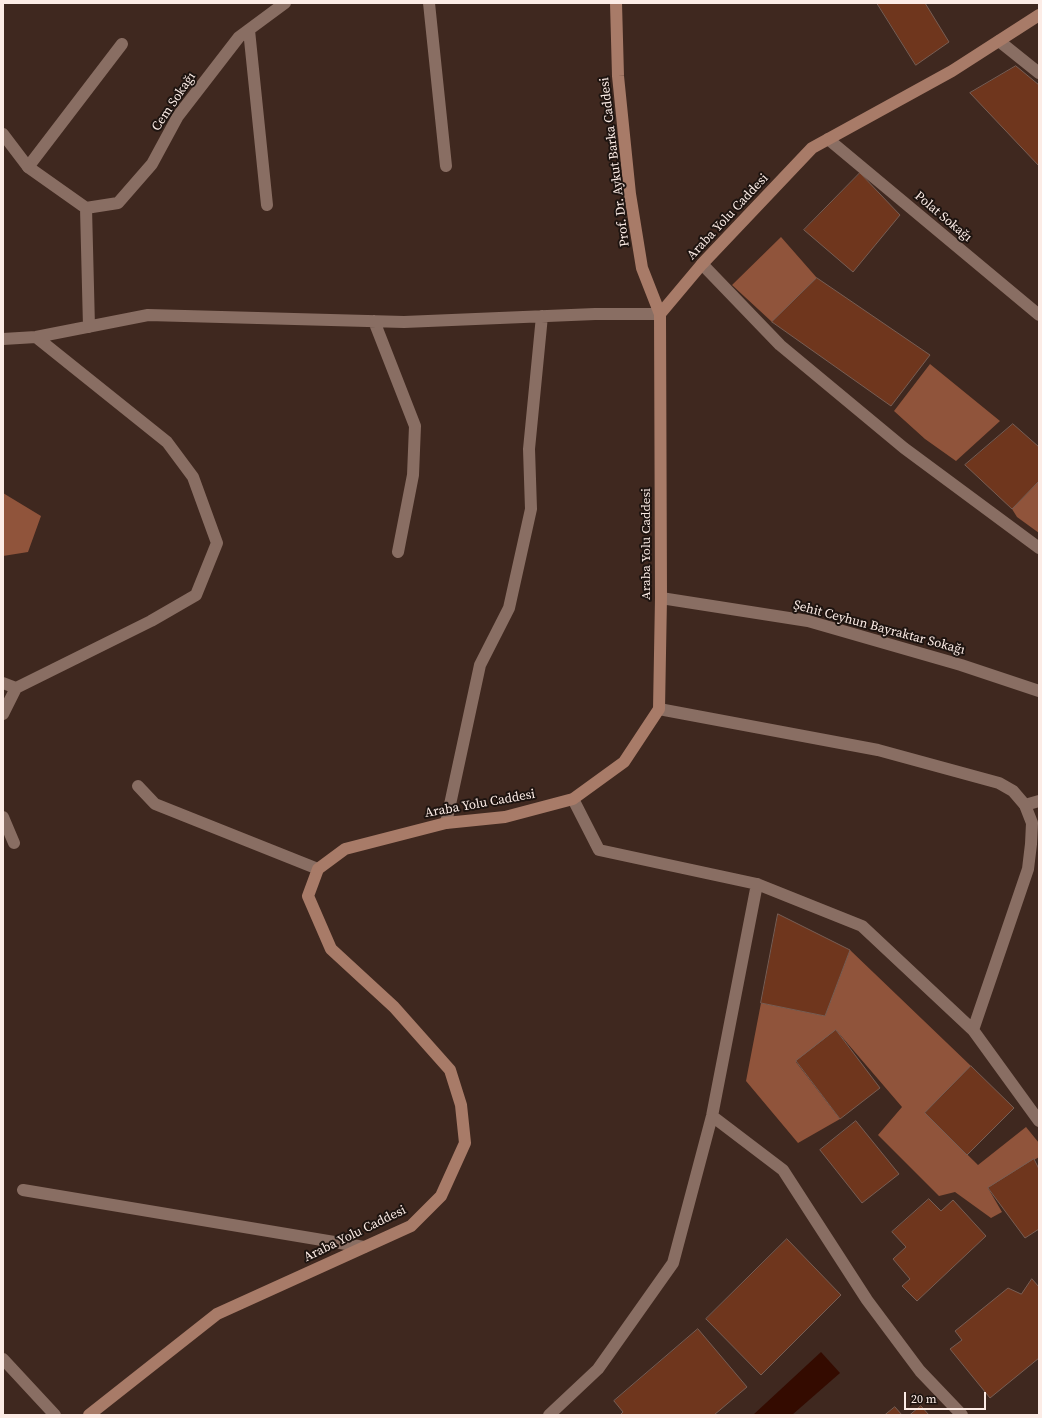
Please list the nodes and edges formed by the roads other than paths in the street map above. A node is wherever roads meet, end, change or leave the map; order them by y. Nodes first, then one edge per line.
1 (285, 3) edge
2 (428, 3) edge
3 (616, 3) edge
4 (1039, 15) edge
5 (249, 30) junction
6 (999, 41) junction
7 (122, 44) dead end
8 (1039, 73) edge
9 (3, 134) edge
10 (828, 139) junction
11 (446, 166) dead end
12 (28, 167) junction
13 (267, 205) dead end
14 (86, 208) junction
15 (702, 264) junction
16 (660, 314) junction
17 (1039, 315) edge
18 (542, 316) junction
19 (374, 321) junction
20 (89, 327) junction
21 (36, 337) junction
22 (3, 339) edge
23 (1039, 548) edge
24 (398, 552) dead end
25 (661, 598) junction
26 (3, 683) edge
27 (16, 688) junction
28 (1039, 691) edge
29 (659, 709) junction
30 (3, 714) edge
31 (138, 786) dead end
32 (573, 799) junction
33 (1039, 800) edge
34 (1025, 805) junction
35 (3, 817) edge
36 (446, 823) junction
37 (14, 843) dead end
38 (318, 870) junction
39 (757, 884) junction
40 (973, 1030) junction
41 (712, 1116) junction
42 (1039, 1121) edge
43 (23, 1190) dead end
44 (364, 1247) junction
45 (3, 1359) edge
46 (55, 1415) edge
47 (89, 1415) edge
48 (549, 1415) edge
49 (962, 1415) edge

1 - 5 street, Cem Sokağı
2 - 11 street
3 - 16 street, Prof. Dr. Aykut Barka Caddesi
4 - 6 street, Araba Yolu Caddesi
5 - 13 street
5 - 14 street, Cem Sokağı
6 - 8 street
6 - 10 street, Araba Yolu Caddesi
7 - 12 street
9 - 12 street
10 - 15 street, Araba Yolu Caddesi
10 - 17 street, Polat Sokağı
12 - 14 street
14 - 20 street
15 - 16 street, Araba Yolu Caddesi
15 - 23 street
16 - 18 street
16 - 25 street, Araba Yolu Caddesi
18 - 19 street
18 - 36 street
19 - 20 street
19 - 24 street
20 - 21 street
21 - 22 street
21 - 27 street
25 - 28 street, Şehit Ceyhun Bayraktar Sokağı
25 - 29 street, Araba Yolu Caddesi
26 - 27 street
27 - 30 street
29 - 32 street, Araba Yolu Caddesi
29 - 34 street
31 - 38 street
32 - 36 street, Araba Yolu Caddesi
32 - 39 street
33 - 34 street
34 - 40 street
35 - 37 street
36 - 38 street, Araba Yolu Caddesi
38 - 44 street, Araba Yolu Caddesi
39 - 40 street
39 - 41 street
40 - 42 street
41 - 48 street
41 - 49 street
43 - 44 street
44 - 47 street, Araba Yolu Caddesi
45 - 46 street

